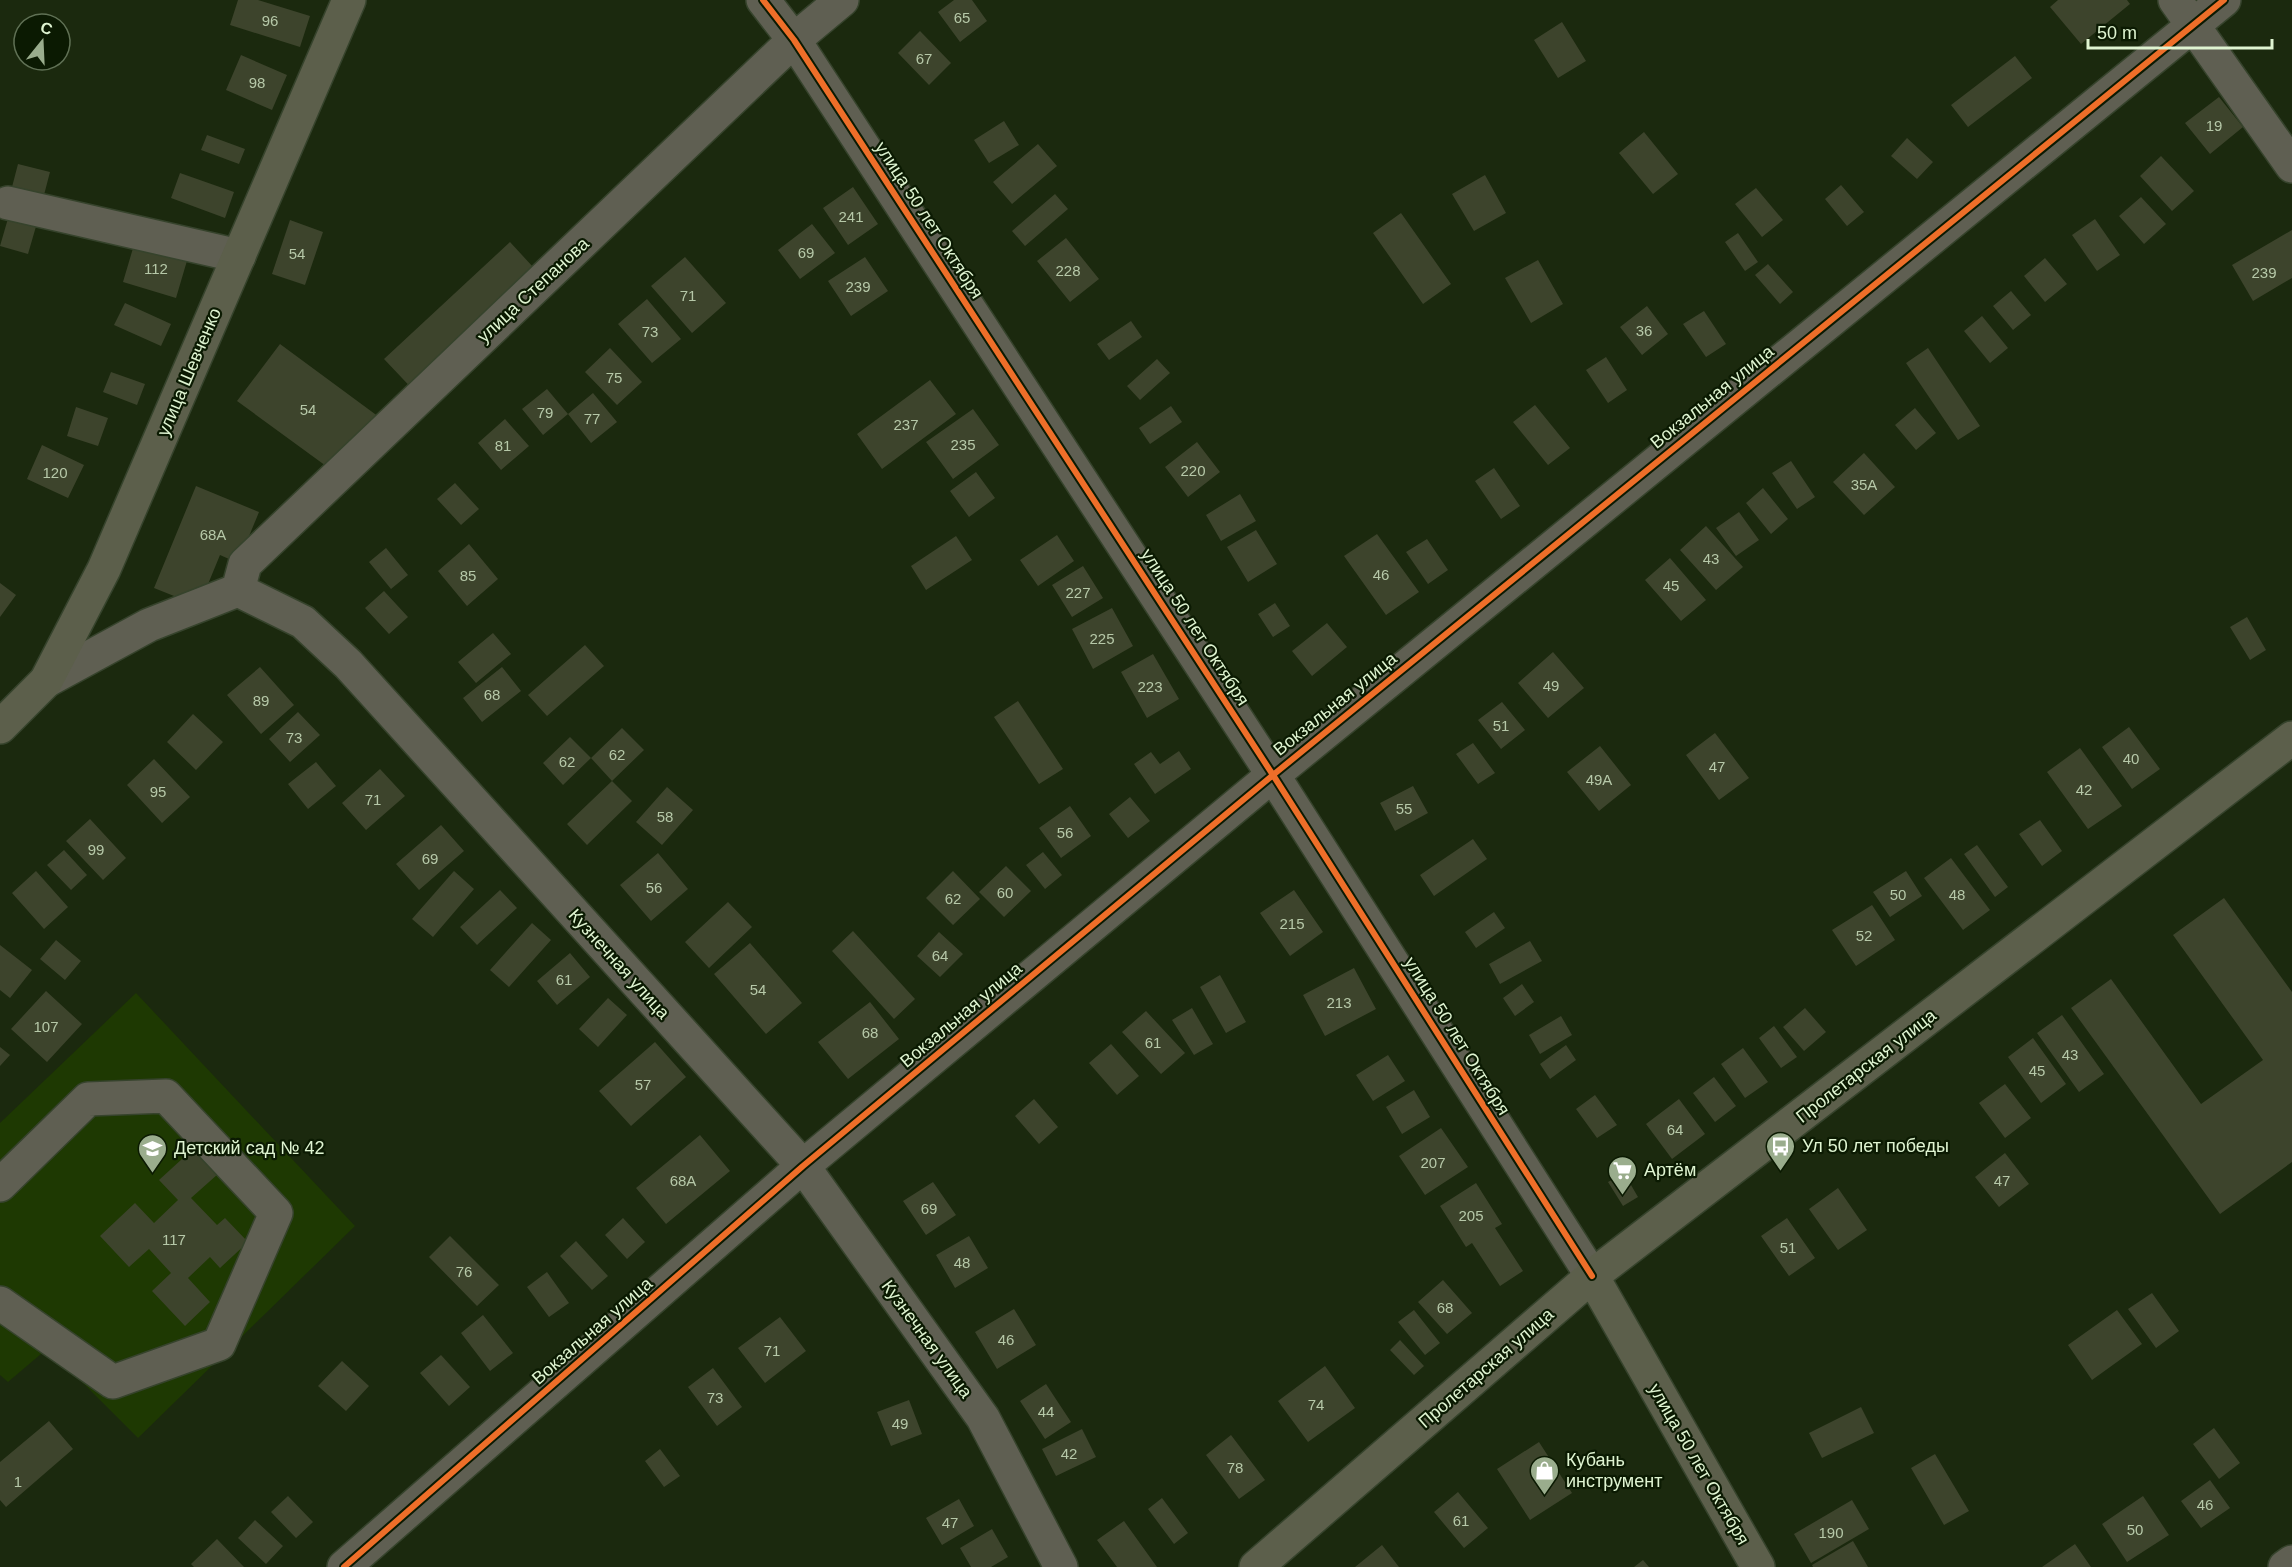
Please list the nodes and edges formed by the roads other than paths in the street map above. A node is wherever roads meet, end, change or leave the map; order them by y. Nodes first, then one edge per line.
1 (350, 0) edge
2 (763, 0) edge
3 (842, 0) edge
4 (2224, 0) edge
5 (2185, 12) edge
6 (794, 40) junction
7 (2292, 166) edge
8 (8, 203) dead end
9 (239, 256) junction
10 (238, 590) junction
11 (46, 681) junction
12 (0, 727) edge
13 (2292, 738) edge
14 (1273, 775) junction
15 (802, 1167) junction
16 (0, 1185) edge
17 (1592, 1276) junction
18 (0, 1303) edge
19 (2292, 1562) edge
20 (344, 1567) edge
21 (1061, 1567) edge
22 (1256, 1567) edge
23 (1758, 1567) edge
24 (2285, 1567) edge

1 - 9 main road, улица Шевченко
2 - 6 street, улица 50 лет Октября
3 - 6 street, улица Степанова
4 - 5 street, Вокзальная улица
5 - 7 street
5 - 14 street, Вокзальная улица
6 - 10 street, улица Степанова
6 - 14 street, улица 50 лет Октября
8 - 9 street
9 - 11 main road, улица Шевченко
10 - 11 street
10 - 15 street, Кузнечная улица
11 - 12 main road, улица Шевченко
13 - 17 main road, Пролетарская улица
14 - 15 street, Вокзальная улица
14 - 17 street, улица 50 лет Октября
15 - 20 street, Вокзальная улица
15 - 21 street, Кузнечная улица
16 - 18 street
17 - 22 main road, Пролетарская улица
17 - 23 main road, улица 50 лет Октября
19 - 24 street

